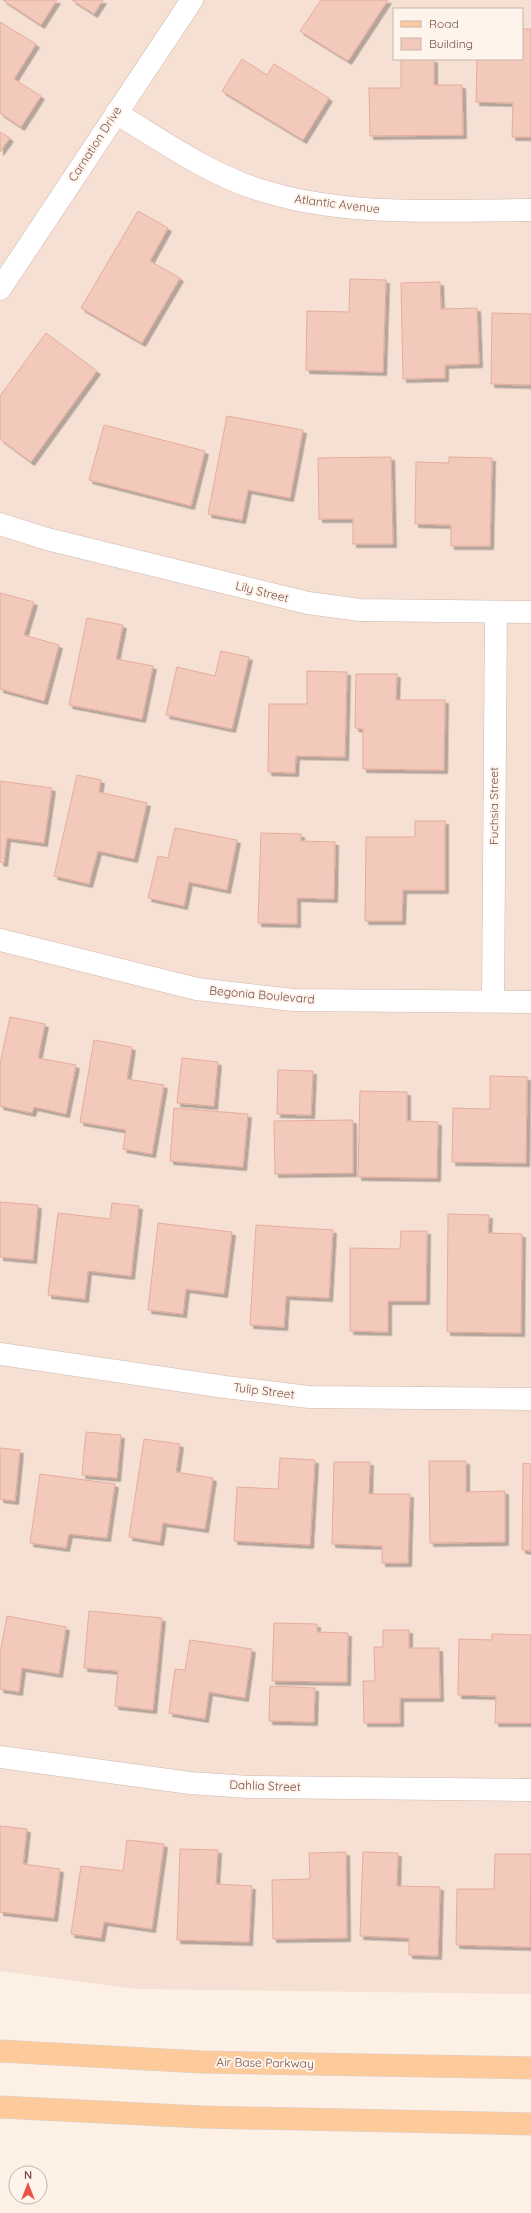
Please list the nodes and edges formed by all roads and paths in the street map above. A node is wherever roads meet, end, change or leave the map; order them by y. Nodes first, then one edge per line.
1 (192, 0) edge
2 (116, 113) junction
3 (531, 210) edge
4 (0, 289) edge
5 (0, 524) edge
6 (496, 612) junction
7 (531, 612) edge
8 (0, 940) edge
9 (493, 1001) junction
10 (531, 1002) edge
11 (0, 1354) edge
12 (531, 1399) edge
13 (0, 1757) edge
14 (531, 1790) edge
15 (0, 2050) edge
16 (531, 2068) edge
17 (0, 2107) edge
18 (531, 2124) edge

1 - 2 street, Carnation Drive
2 - 3 street, Atlantic Avenue
2 - 4 street, Carnation Drive
5 - 6 street, Lily Street
6 - 7 street, Lily Street
6 - 9 street, Fuchsia Street
8 - 9 street, Begonia Boulevard
9 - 10 street, Begonia Boulevard
11 - 12 street, Tulip Street
13 - 14 street, Dahlia Street
15 - 16 main road, Air Base Parkway
17 - 18 main road

